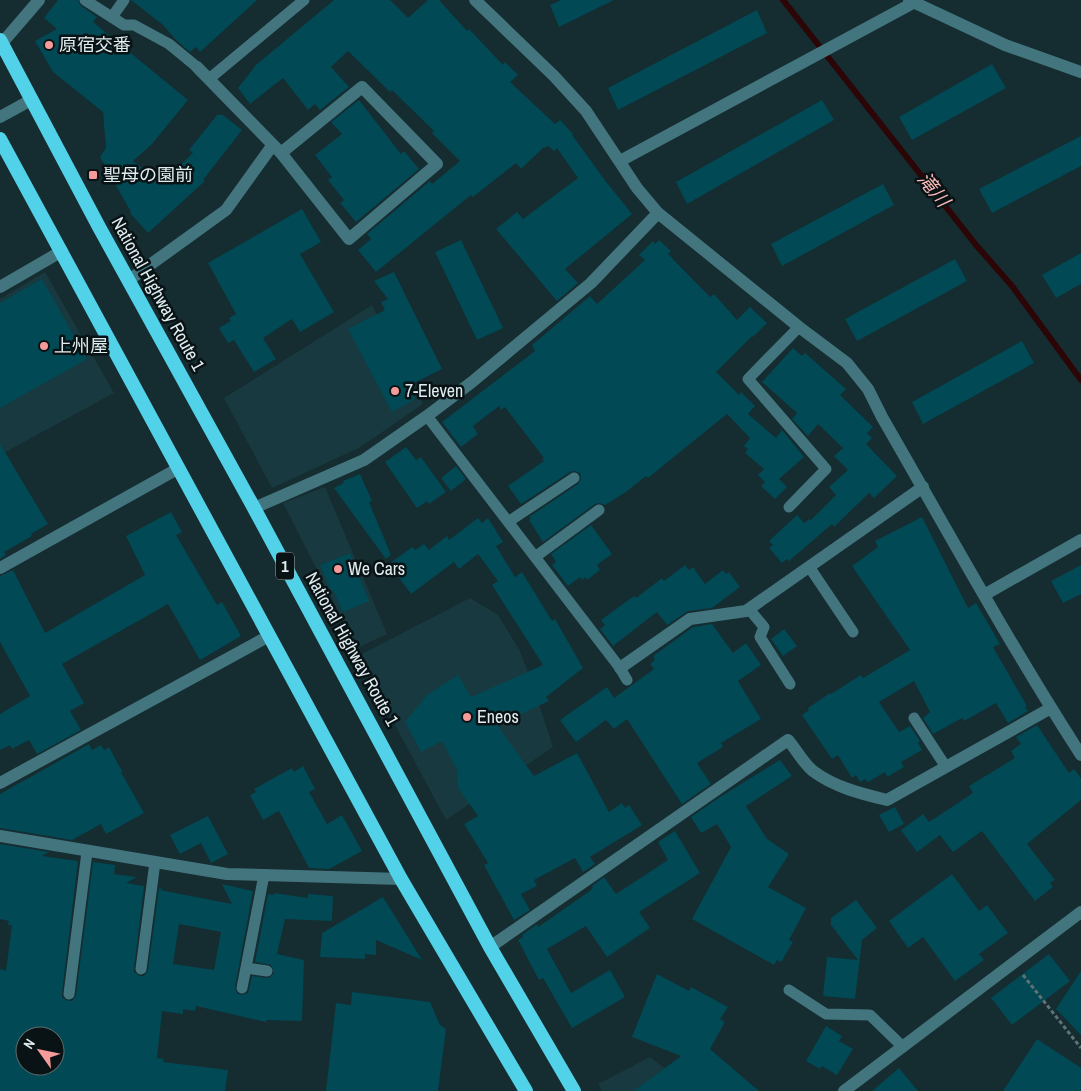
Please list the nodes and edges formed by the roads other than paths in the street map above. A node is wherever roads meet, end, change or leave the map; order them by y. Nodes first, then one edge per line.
1 (38, 0) edge
2 (85, 0) edge
3 (124, 0) edge
4 (304, 0) edge
5 (475, 0) edge
6 (911, 1) edge
7 (112, 17) junction
8 (1, 41) edge
9 (198, 67) joint
10 (1081, 72) edge
11 (209, 79) junction
12 (31, 100) junction
13 (0, 117) edge
14 (0, 140) edge
15 (277, 149) junction
16 (620, 161) junction
17 (658, 213) junction
18 (62, 251) junction
19 (129, 280) junction
20 (0, 287) edge
21 (799, 327) junction
22 (427, 416) junction
23 (180, 468) junction
24 (574, 478) dead end
25 (923, 488) junction
26 (789, 507) dead end
27 (254, 508) junction
28 (599, 510) dead end
29 (508, 522) junction
30 (1081, 540) edge
31 (535, 557) junction
32 (0, 568) edge
33 (810, 568) junction
34 (984, 595) junction
35 (749, 609) junction
36 (853, 632) dead end
37 (269, 636) junction
38 (620, 668) junction
39 (628, 680) dead end
40 (790, 684) dead end
41 (1051, 708) junction
42 (914, 718) dead end
43 (1081, 755) edge
44 (946, 767) junction
45 (0, 783) edge
46 (0, 836) edge
47 (87, 852) junction
48 (156, 862) junction
49 (264, 875) junction
50 (402, 879) junction
51 (1081, 912) edge
52 (490, 947) junction
53 (141, 968) dead end
54 (246, 968) junction
55 (267, 971) dead end
56 (242, 988) dead end
57 (788, 990) dead end
58 (69, 994) dead end
59 (902, 1047) junction
60 (526, 1091) edge
61 (574, 1091) edge
62 (844, 1091) edge

1 - 8 street
2 - 7 lane
3 - 7 lane
4 - 11 lane
5 - 16 street
6 - 10 street
6 - 16 street
7 - 9 lane
8 - 12 highway, National Highway Route 1 / 1
9 - 11 street
11 - 15 street
12 - 13 street
12 - 19 highway, National Highway Route 1 / 1
14 - 18 highway
15 - 15 street
15 - 19 street
16 - 17 street
17 - 21 street
17 - 22 street
18 - 20 street
18 - 23 highway
19 - 27 highway, National Highway Route 1 / 1
21 - 25 street
21 - 26 lane
22 - 27 street
22 - 29 lane
23 - 32 street
23 - 37 highway
24 - 29 lane
25 - 33 street
25 - 34 street
27 - 52 highway, National Highway Route 1 / 1
28 - 31 lane
29 - 31 lane
30 - 34 street
31 - 38 lane
33 - 35 street
33 - 36 lane
34 - 41 street
35 - 38 street
35 - 40 lane
37 - 45 street
37 - 50 highway
38 - 39 lane
41 - 43 street
41 - 44 street
42 - 44 lane
44 - 52 street
46 - 47 street
47 - 48 street
47 - 58 lane
48 - 49 street
48 - 53 lane
49 - 50 street
49 - 54 lane
50 - 60 highway
51 - 59 street
52 - 61 highway, National Highway Route 1 / 1
54 - 55 lane
54 - 56 lane
57 - 59 lane
59 - 62 street

